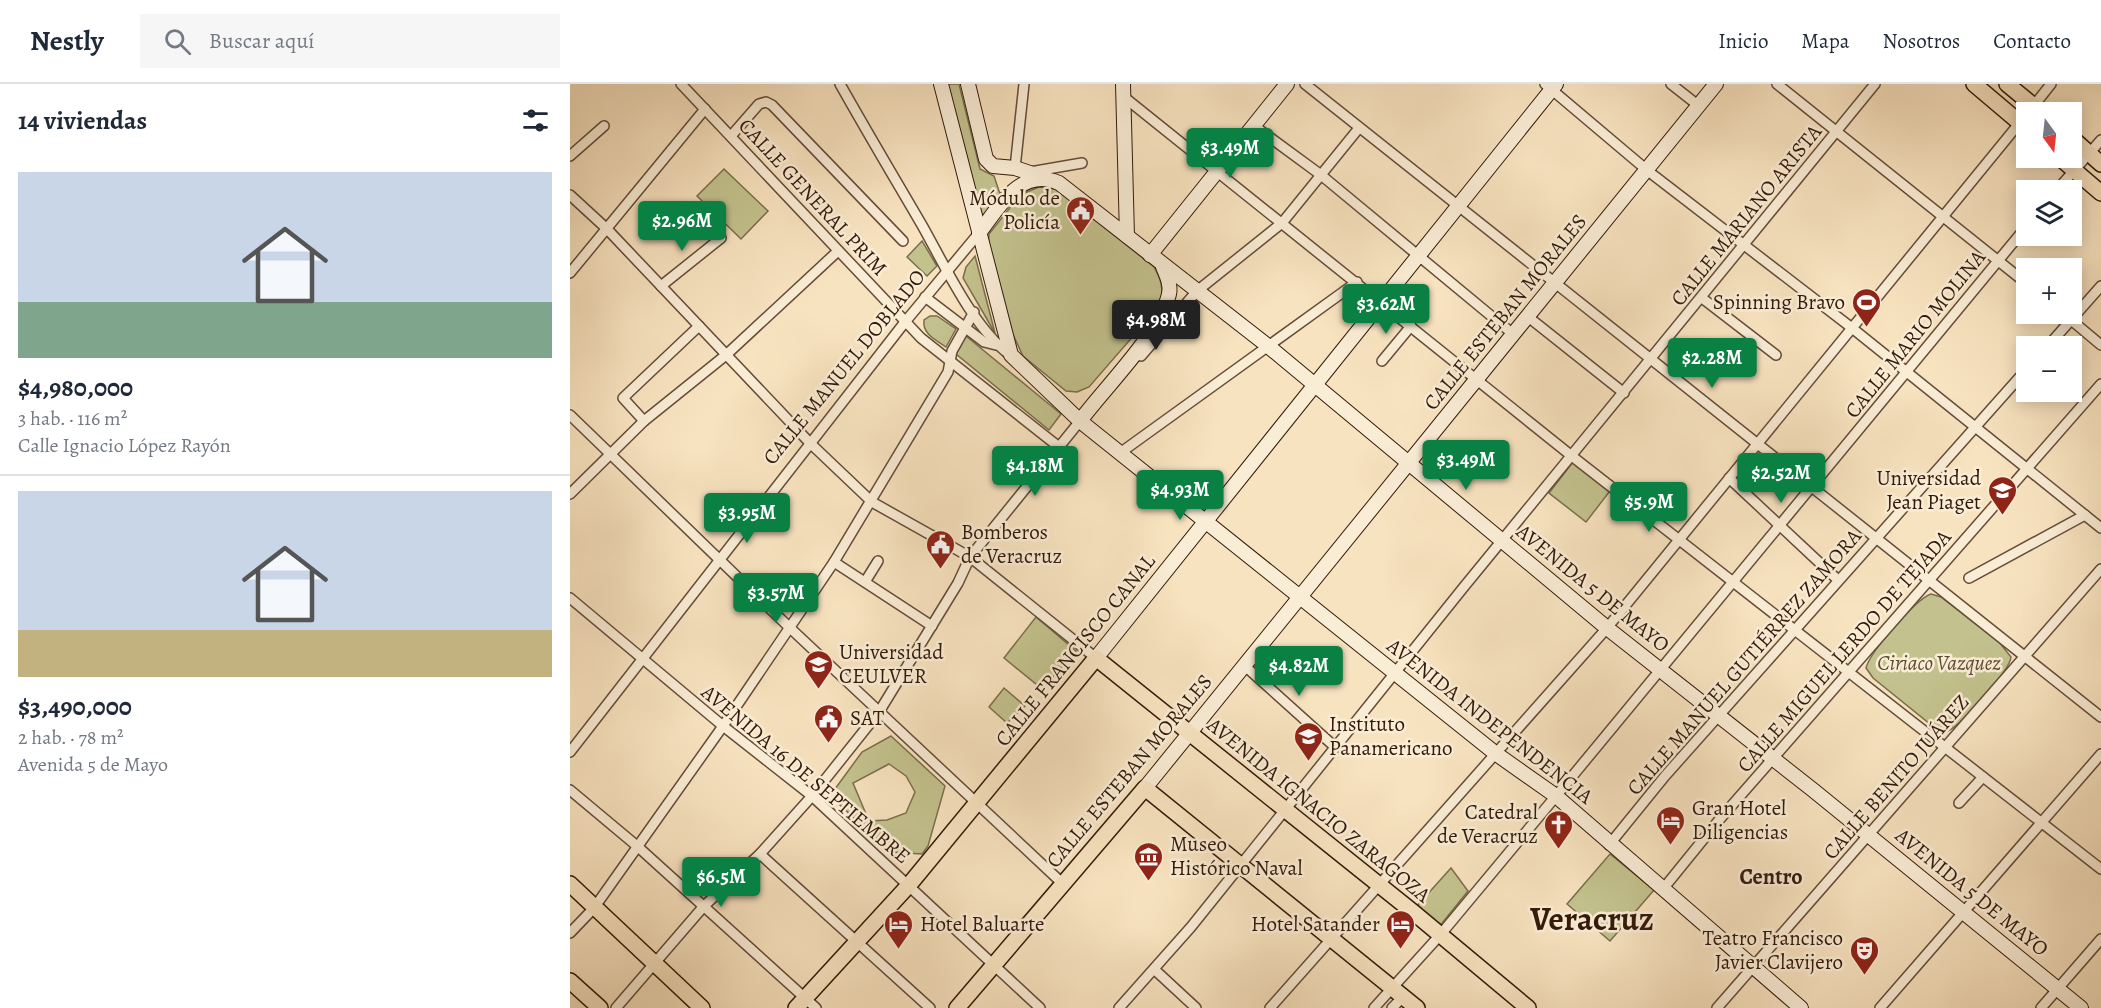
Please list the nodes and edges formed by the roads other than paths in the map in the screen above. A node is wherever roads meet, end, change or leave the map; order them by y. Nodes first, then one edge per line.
1 (681, 84) edge
2 (840, 84) edge
3 (941, 84) edge
4 (968, 84) edge
5 (1024, 84) edge
6 (1287, 84) edge
7 (1305, 84) edge
8 (1671, 84) edge
9 (1716, 84) edge
10 (1777, 84) edge
11 (1875, 84) edge
12 (1974, 84) edge
13 (2007, 84) edge
14 (2052, 84) edge
15 (1551, 86) edge
16 (1124, 91) edge
17 (2019, 102) edge
18 (2039, 102) edge
19 (1699, 106) junction
20 (2016, 108) edge
21 (705, 110) junction
22 (1253, 125) junction
23 (604, 126) dead end
24 (1359, 128) junction
25 (2016, 131) edge
26 (1836, 132) junction
27 (731, 136) junction
28 (2101, 140) edge
29 (2082, 147) edge
30 (570, 156) edge
31 (2095, 158) edge
32 (1082, 163) dead end
33 (2072, 168) edge
34 (1217, 170) junction
35 (2074, 170) junction
36 (1648, 171) junction
37 (1321, 175) junction
38 (1030, 176) junction
39 (2066, 180) edge
40 (2101, 193) edge
41 (570, 195) edge
42 (1459, 206) junction
43 (1945, 216) junction
44 (1282, 224) junction
45 (607, 229) junction
46 (979, 233) junction
47 (1127, 236) junction
48 (721, 238) dead end
49 (2016, 240) edge
50 (903, 241) dead end
51 (1743, 245) junction
52 (838, 250) junction
53 (1150, 255) junction
54 (1419, 256) junction
55 (1999, 261) junction
56 (1163, 266) junction
57 (947, 271) junction
58 (570, 273) edge
59 (2016, 275) edge
60 (1555, 281) junction
61 (1357, 282) junction
62 (661, 286) junction
63 (2101, 286) edge
64 (1197, 291) junction
65 (925, 297) junction
66 (1702, 298) junction
67 (1381, 302) junction
68 (2082, 304) edge
69 (974, 312) junction
70 (1527, 316) junction
71 (905, 322) junction
72 (2076, 324) edge
73 (699, 326) junction
74 (1411, 326) junction
75 (965, 328) junction
76 (1852, 328) junction
77 (1513, 334) junction
78 (996, 345) junction
79 (2101, 345) edge
80 (1268, 346) junction
81 (726, 355) junction
82 (1011, 355) junction
83 (1776, 355) dead end
84 (1652, 359) junction
85 (1382, 361) dead end
86 (950, 362) junction
87 (1908, 372) junction
88 (1478, 379) junction
89 (2016, 381) edge
90 (1110, 383) junction
91 (2101, 384) edge
92 (1315, 388) junction
93 (1624, 393) junction
94 (570, 415) edge
95 (644, 421) junction
96 (1080, 421) junction
97 (1976, 427) junction
98 (810, 443) junction
99 (1758, 443) junction
100 (1059, 447) junction
101 (610, 453) junction
102 (1120, 453) junction
103 (1572, 456) junction
104 (1409, 464) junction
105 (2028, 468) junction
106 (1729, 478) junction
107 (1812, 488) junction
108 (570, 494) edge
109 (872, 502) junction
110 (2085, 515) junction
111 (1206, 522) junction
112 (1780, 526) junction
113 (2101, 528) edge
114 (1877, 538) junction
115 (1679, 539) junction
116 (1503, 542) junction
117 (970, 556) junction
118 (718, 559) junction
119 (878, 561) dead end
120 (834, 562) junction
121 (2101, 569) edge
122 (1969, 578) dead end
123 (1838, 580) junction
124 (1930, 581) junction
125 (865, 582) junction
126 (1733, 582) junction
127 (1299, 597) junction
128 (570, 598) edge
129 (932, 626) junction
130 (789, 627) junction
131 (1607, 628) junction
132 (1795, 631) junction
133 (641, 657) junction
134 (1096, 658) junction
135 (2025, 658) junction
136 (1245, 666) junction
137 (1660, 670) junction
138 (1848, 672) junction
139 (1395, 674) junction
140 (879, 712) junction
141 (1719, 716) junction
142 (2101, 717) edge
143 (723, 726) junction
144 (1189, 733) junction
145 (1944, 746) junction
146 (1335, 747) junction
147 (570, 752) edge
148 (1495, 753) junction
149 (2101, 754) edge
150 (1774, 759) junction
151 (1983, 777) junction
152 (1145, 788) junction
153 (570, 790) edge
154 (812, 796) junction
155 (1556, 796) junction
156 (1959, 803) dead end
157 (978, 804) junction
158 (1285, 810) junction
159 (2042, 823) junction
160 (1869, 835) junction
161 (1609, 845) junction
162 (637, 846) junction
163 (760, 854) junction
164 (1240, 865) junction
165 (2101, 869) edge
166 (1062, 883) junction
167 (570, 884) edge
168 (909, 885) junction
169 (1377, 885) junction
170 (1662, 889) junction
171 (704, 906) junction
172 (594, 908) junction
173 (1964, 913) junction
174 (570, 933) edge
175 (1440, 934) junction
176 (1331, 939) junction
177 (2101, 939) edge
178 (859, 942) junction
179 (654, 963) junction
180 (994, 966) junction
181 (1753, 967) junction
182 (1155, 970) junction
183 (570, 981) edge
184 (2057, 989) junction
185 (1396, 998) edge
186 (806, 1005) edge
187 (600, 1008) edge
188 (616, 1008) edge
189 (702, 1008) edge
190 (930, 1008) edge
191 (957, 1008) edge
192 (1040, 1008) edge
193 (1119, 1008) edge
194 (1196, 1008) edge
195 (1270, 1008) edge
196 (1374, 1008) edge
197 (1417, 1008) edge
198 (1528, 1008) edge
199 (1717, 1008) edge
200 (1801, 1008) edge
201 (1880, 1008) edge
202 (2041, 1008) edge
203 (2082, 1008) edge

1 - 21 street, CALLE GENERAL PRIM
2 - 57 street, AVENIDA INDEPENDENCIA
3 - 46 main road
4 - 38 main road, AVENIDA 5 DE MAYO
5 - 38 street
6 - 22 main road
7 - 24 street
8 - 19 street
9 - 19 main road, CALLE ESTEBAN MORALES
10 - 26 street
11 - 26 street, CALLE MARIANO ARISTA
12 - 20 main road
13 - 17 main road
14 - 18 street
15 - 36 street
15 - 42 main road, CALLE FRANCISCO CANAL
16 - 34 street
16 - 47 main road
19 - 36 main road, CALLE ESTEBAN MORALES
21 - 27 street, CALLE GENERAL PRIM
21 - 45 street
22 - 34 main road
22 - 37 street
23 - 30 street
24 - 37 street
24 - 42 street
25 - 43 street
26 - 43 street
26 - 51 street, CALLE MARIANO ARISTA
27 - 50 street
27 - 52 street, CALLE GENERAL PRIM
28 - 31 street
29 - 31 main road
31 - 35 street
32 - 38 street
33 - 35 main road
34 - 44 street
34 - 53 main road
35 - 39 street
35 - 40 main road
36 - 51 street
36 - 60 main road, CALLE ESTEBAN MORALES
37 - 44 street
37 - 54 street
38 - 46 main road, CALLE MANUEL DOBLADO
38 - 47 main road, AVENIDA 5 DE MAYO
41 - 45 street, AVENIDA IGNACIO ZARAGOZA
42 - 54 main road, CALLE FRANCISCO CANAL
42 - 60 street
43 - 55 street
43 - 76 street
44 - 61 street
44 - 64 street
45 - 58 street
45 - 62 street, AVENIDA IGNACIO ZARAGOZA
46 - 57 street, CALLE MANUEL DOBLADO
46 - 82 main road
47 - 53 main road, AVENIDA 5 DE MAYO
48 - 62 street
49 - 55 street, CALLE MARIO MOLINA
51 - 66 street, CALLE MARIANO ARISTA
51 - 76 street
52 - 71 street, CALLE GENERAL PRIM
52 - 81 street
53 - 56 main road, AVENIDA 5 DE MAYO
54 - 67 main road, CALLE FRANCISCO CANAL
54 - 77 street
55 - 59 street
55 - 87 street, CALLE MARIO MOLINA
56 - 64 main road, AVENIDA 5 DE MAYO
56 - 90 main road
57 - 65 street, CALLE MANUEL DOBLADO
57 - 69 street, AVENIDA INDEPENDENCIA
60 - 70 main road, CALLE ESTEBAN MORALES
60 - 84 street
61 - 67 street
61 - 80 street
62 - 73 street, AVENIDA IGNACIO ZARAGOZA
63 - 68 street
64 - 80 main road, AVENIDA 5 DE MAYO
64 - 90 street
65 - 71 street, CALLE MANUEL DOBLADO
65 - 75 street
66 - 83 street
66 - 84 street, CALLE MARIANO ARISTA
67 - 74 street
67 - 92 main road, CALLE FRANCISCO CANAL
69 - 75 street
69 - 78 street, AVENIDA INDEPENDENCIA
70 - 77 main road, CALLE ESTEBAN MORALES
70 - 93 street
71 - 86 street, CALLE GENERAL PRIM
71 - 98 street, CALLE MANUEL DOBLADO
72 - 79 street
73 - 81 street, AVENIDA IGNACIO ZARAGOZA
73 - 95 street
74 - 85 street
74 - 88 street
75 - 78 street
75 - 86 street
76 - 87 street
76 - 99 street
77 - 88 main road, CALLE ESTEBAN MORALES
78 - 82 street, AVENIDA INDEPENDENCIA
80 - 92 main road, AVENIDA 5 DE MAYO
80 - 102 street
81 - 95 street
81 - 98 street, AVENIDA IGNACIO ZARAGOZA
82 - 96 main road, AVENIDA INDEPENDENCIA
84 - 93 street, CALLE MARIANO ARISTA
84 - 99 street
86 - 100 street, CALLE GENERAL PRIM
86 - 109 street
87 - 97 street
87 - 107 street, CALLE MARIO MOLINA
88 - 103 street
88 - 104 main road, CALLE ESTEBAN MORALES
89 - 97 street, CALLE MANUEL GUTIÉRREZ ZAMORA
90 - 96 main road
91 - 105 street, CALLE MIGUEL LERDO DE TEJADA
92 - 104 main road, AVENIDA 5 DE MAYO
92 - 111 main road, CALLE FRANCISCO CANAL
93 - 103 street, CALLE MARIANO ARISTA
94 - 101 street
95 - 101 street
96 - 100 street
96 - 102 main road, AVENIDA INDEPENDENCIA
97 - 105 street
97 - 114 street, CALLE MANUEL GUTIÉRREZ ZAMORA
98 - 109 street, AVENIDA IGNACIO ZARAGOZA
98 - 118 street, CALLE MANUEL DOBLADO
99 - 106 street
99 - 107 street
100 - 117 street
101 - 108 street
101 - 118 street
102 - 111 main road, AVENIDA INDEPENDENCIA
103 - 115 street
103 - 116 street, CALLE MARIANO ARISTA
104 - 116 main road, AVENIDA 5 DE MAYO
104 - 127 main road, CALLE ESTEBAN MORALES
105 - 110 street
105 - 124 street, CALLE MIGUEL LERDO DE TEJADA
106 - 112 street
106 - 115 street
107 - 112 street, CALLE MARIO MOLINA
107 - 114 street
109 - 117 street, AVENIDA IGNACIO ZARAGOZA
109 - 120 street
110 - 113 street
110 - 122 street
111 - 127 main road, AVENIDA INDEPENDENCIA
111 - 134 main road, CALLE FRANCISCO CANAL
112 - 123 street
112 - 126 street, CALLE MARIO MOLINA
114 - 123 street, CALLE MANUEL GUTIÉRREZ ZAMORA
114 - 124 street
115 - 126 street
115 - 131 street
116 - 131 main road, AVENIDA 5 DE MAYO
116 - 139 street, CALLE MARIANO ARISTA
117 - 129 street
117 - 134 street, AVENIDA IGNACIO ZARAGOZA
118 - 130 street
118 - 133 street, CALLE MANUEL DOBLADO
119 - 125 street
120 - 125 street
120 - 130 street
121 - 135 street, CALLE BENITO JUÁREZ
123 - 132 street, CALLE MANUEL GUTIÉRREZ ZAMORA
124 - 135 street
124 - 138 street, CALLE MIGUEL LERDO DE TEJADA
125 - 129 street
126 - 132 street
126 - 137 street, CALLE MARIO MOLINA
127 - 136 main road, CALLE ESTEBAN MORALES
127 - 139 main road, AVENIDA INDEPENDENCIA
128 - 133 street, AVENIDA 16 DE SEPTIEMBRE
129 - 140 street
130 - 140 street
130 - 143 street
131 - 137 main road, AVENIDA 5 DE MAYO
131 - 148 street
132 - 138 street
132 - 141 street, CALLE MANUEL GUTIÉRREZ ZAMORA
133 - 143 street, AVENIDA 16 DE SEPTIEMBRE
133 - 147 street, CALLE MANUEL DOBLADO
134 - 144 main road, AVENIDA IGNACIO ZARAGOZA
134 - 157 main road, CALLE FRANCISCO CANAL
135 - 142 street
135 - 145 street, CALLE BENITO JUÁREZ
136 - 144 main road, CALLE ESTEBAN MORALES
136 - 146 street
137 - 141 main road, AVENIDA 5 DE MAYO
137 - 155 street, CALLE MARIO MOLINA
138 - 145 street
138 - 150 street, CALLE MIGUEL LERDO DE TEJADA
139 - 146 street, CALLE MARIANO ARISTA
139 - 148 main road, AVENIDA INDEPENDENCIA
140 - 154 street
140 - 157 street
141 - 150 main road, AVENIDA 5 DE MAYO
141 - 161 street, CALLE MANUEL GUTIÉRREZ ZAMORA
143 - 154 street, AVENIDA 16 DE SEPTIEMBRE
143 - 162 street
144 - 152 main road, CALLE ESTEBAN MORALES
144 - 158 main road, AVENIDA IGNACIO ZARAGOZA
145 - 151 street
145 - 160 street, CALLE BENITO JUÁREZ
146 - 158 street, CALLE MARIANO ARISTA
148 - 155 main road, AVENIDA INDEPENDENCIA
148 - 169 street
149 - 159 street
150 - 160 main road, AVENIDA 5 DE MAYO
150 - 170 street, CALLE MIGUEL LERDO DE TEJADA
151 - 156 street
151 - 159 street
152 - 164 main road
152 - 166 main road, CALLE ESTEBAN MORALES
153 - 162 street
154 - 163 street
154 - 168 street, AVENIDA 16 DE SEPTIEMBRE
155 - 161 main road, AVENIDA INDEPENDENCIA
155 - 175 street, CALLE MARIO MOLINA
157 - 166 street
157 - 168 main road, CALLE FRANCISCO CANAL
158 - 164 street, CALLE MARIANO ARISTA
158 - 169 main road, AVENIDA IGNACIO ZARAGOZA
159 - 165 street
159 - 173 street
160 - 173 main road, AVENIDA 5 DE MAYO
160 - 181 street, CALLE BENITO JUÁREZ
161 - 170 main road, AVENIDA INDEPENDENCIA
162 - 171 street
162 - 172 street
163 - 171 street
163 - 178 street
164 - 176 main road
164 - 182 street, CALLE MARIANO ARISTA
166 - 180 main road, CALLE ESTEBAN MORALES
167 - 172 main road
168 - 178 main road, CALLE FRANCISCO CANAL
168 - 180 street, AVENIDA 16 DE SEPTIEMBRE
169 - 175 main road, AVENIDA IGNACIO ZARAGOZA
169 - 176 street
170 - 181 main road, AVENIDA INDEPENDENCIA
171 - 179 street
171 - 186 street
172 - 174 street
172 - 179 main road
173 - 184 main road, AVENIDA 5 DE MAYO
173 - 201 street
175 - 185 street, CALLE MARIO MOLINA
175 - 198 main road, AVENIDA IGNACIO ZARAGOZA
176 - 185 main road
176 - 195 street
177 - 184 street
178 - 186 main road, CALLE FRANCISCO CANAL
178 - 190 street
179 - 188 street
179 - 189 main road
180 - 191 main road, CALLE ESTEBAN MORALES
180 - 192 street, AVENIDA 16 DE SEPTIEMBRE
181 - 199 street, CALLE BENITO JUÁREZ
181 - 200 main road, AVENIDA INDEPENDENCIA
182 - 193 street, CALLE MARIANO ARISTA
182 - 194 street
183 - 187 main road
184 - 202 street
184 - 203 main road, AVENIDA 5 DE MAYO
185 - 196 street, CALLE MARIO MOLINA
185 - 197 main road

